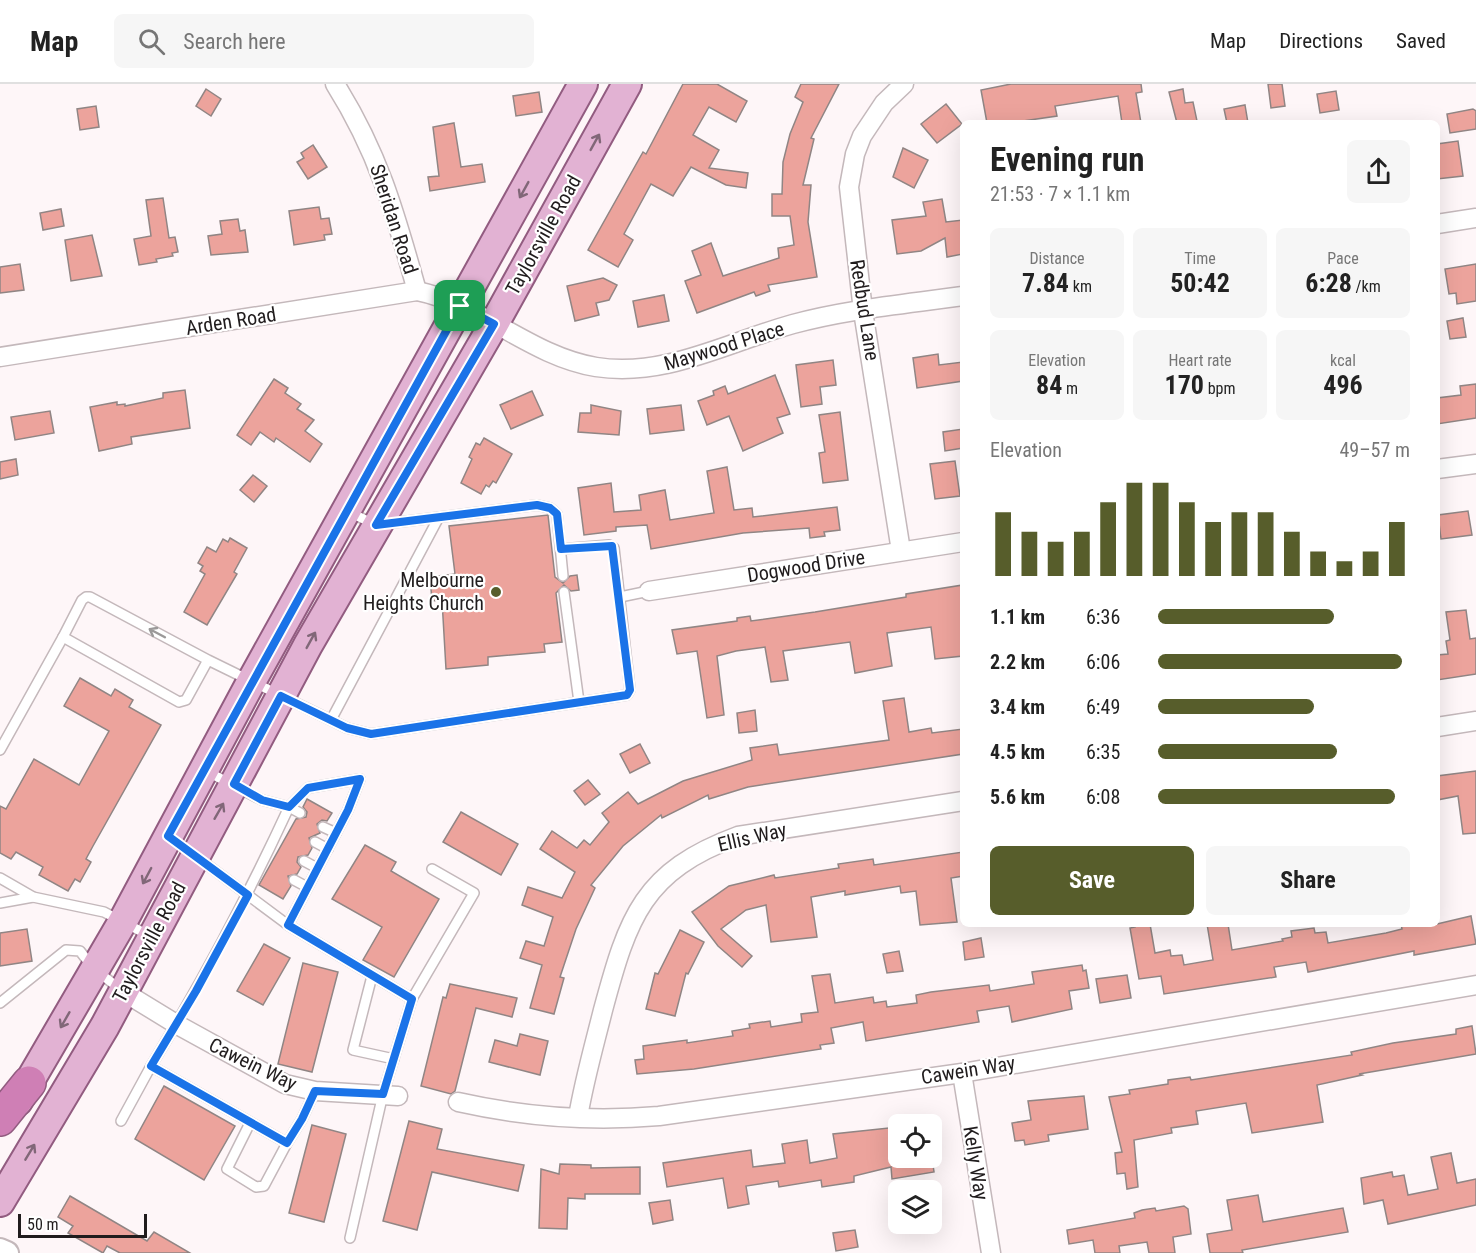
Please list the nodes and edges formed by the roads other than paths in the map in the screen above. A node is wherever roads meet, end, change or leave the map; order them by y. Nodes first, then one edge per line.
1 (335, 84) edge
2 (583, 84) edge
3 (627, 84) edge
4 (904, 84) edge
5 (1476, 218) edge
6 (1440, 224) edge
7 (417, 291) junction
8 (960, 296) edge
9 (460, 306) junction
10 (863, 311) junction
11 (494, 324) junction
12 (0, 357) edge
13 (1476, 464) edge
14 (1440, 470) edge
15 (347, 511) junction
16 (439, 518) junction
17 (376, 525) junction
18 (960, 542) edge
19 (561, 549) junction
20 (901, 551) junction
21 (563, 576) dead end
22 (649, 591) joint
23 (564, 592) dead end
24 (620, 597) junction
25 (63, 638) junction
26 (208, 660) junction
27 (251, 682) junction
28 (281, 696) junction
29 (579, 702) junction
30 (331, 720) junction
31 (1476, 721) edge
32 (1440, 727) edge
33 (0, 750) edge
34 (205, 771) junction
35 (234, 784) junction
36 (960, 801) edge
37 (289, 807) junction
38 (300, 813) dead end
39 (281, 824) junction
40 (323, 827) dead end
41 (291, 829) dead end
42 (336, 833) junction
43 (168, 836) junction
44 (315, 842) dead end
45 (328, 849) junction
46 (195, 854) junction
47 (304, 861) dead end
48 (317, 868) junction
49 (432, 869) dead end
50 (0, 878) edge
51 (294, 880) dead end
52 (307, 887) junction
53 (248, 895) junction
54 (33, 897) junction
55 (0, 903) edge
56 (123, 921) junction
57 (288, 925) junction
58 (153, 938) junction
59 (93, 968) junction
60 (372, 976) junction
61 (1476, 985) edge
62 (122, 991) junction
63 (412, 999) junction
64 (0, 1003) edge
65 (176, 1024) junction
66 (394, 1059) junction
67 (151, 1066) junction
68 (962, 1073) junction
69 (29, 1083) junction
70 (315, 1091) junction
71 (391, 1095) junction
72 (458, 1102) dead end
73 (578, 1117) junction
74 (0, 1119) edge
75 (121, 1121) dead end
76 (250, 1123) junction
77 (0, 1131) edge
78 (287, 1143) junction
79 (0, 1202) edge
80 (350, 1238) dead end
81 (0, 1250) edge
82 (7, 1253) edge
83 (991, 1253) edge

1 - 7 street, Sheridan Road
2 -> 9 main road, Taylorsville Road
11 -> 3 main road, Taylorsville Road
4 - 10 street, Redbud Lane
5 - 6 street
7 - 9 street, Arden Road
7 - 12 street, Arden Road
8 - 10 street, Maywood Place
9 - 11 street, Maywood Place
9 - 15 main road, Taylorsville Road
10 - 11 street, Maywood Place
10 - 20 street, Redbud Lane
11 - 17 main road, Taylorsville Road
13 - 14 street
15 - 17 lane
15 - 27 main road, Taylorsville Road
16 - 17 lane
16 - 19 lane
16 - 30 lane
28 -> 17 main road, Taylorsville Road
18 - 20 street, Dogwood Drive
19 - 21 lane
19 - 24 lane
20 - 22 street, Dogwood Drive
22 - 24 lane
23 - 29 lane
24 - 29 lane
25 - 26 lane
26 -> 25 lane
25 - 33 lane
26 - 27 lane
27 - 28 lane
27 - 34 main road, Taylorsville Road
28 - 30 lane
28 - 35 main road, Taylorsville Road
29 - 30 lane
31 - 32 street
34 - 35 lane
34 - 43 main road, Taylorsville Road
35 - 37 lane
46 -> 35 main road, Taylorsville Road
36 - 73 street, Ellis Way
37 - 38 lane
37 - 39 lane
37 - 42 lane
39 - 41 lane
39 - 53 lane
40 - 42 lane
42 - 45 lane
43 - 46 lane
43 -> 56 main road, Taylorsville Road
44 - 45 lane
45 - 48 lane
46 - 53 lane
46 - 58 main road, Taylorsville Road
47 - 48 lane
48 - 52 lane
49 - 63 lane
50 - 54 lane
51 - 52 lane
52 - 57 lane
53 - 57 lane
53 - 65 lane
54 - 55 lane
54 - 56 lane
56 - 58 lane
56 - 59 main road, Taylorsville Road
57 - 60 lane
58 - 62 main road, Taylorsville Road
59 - 62 lane
59 - 64 lane
59 -> 69 main road, Taylorsville Road
60 - 63 lane
60 - 66 lane
61 - 68 street, Cawein Way
62 - 65 street, Cawein Way
79 -> 62 main road, Taylorsville Road
63 - 66 lane
65 - 67 lane
65 - 70 street, Cawein Way
66 - 71 lane
67 - 75 lane
67 - 76 lane
68 - 73 street, Cawein Way
68 - 83 street, Kelly Way
69 - 74 highway
69 - 77 main road, Taylorsville Road
70 - 71 street, Cawein Way
70 - 78 lane
71 - 80 lane
72 - 73 street, Cawein Way
76 - 78 lane
76 - 78 lane
81 - 82 street

